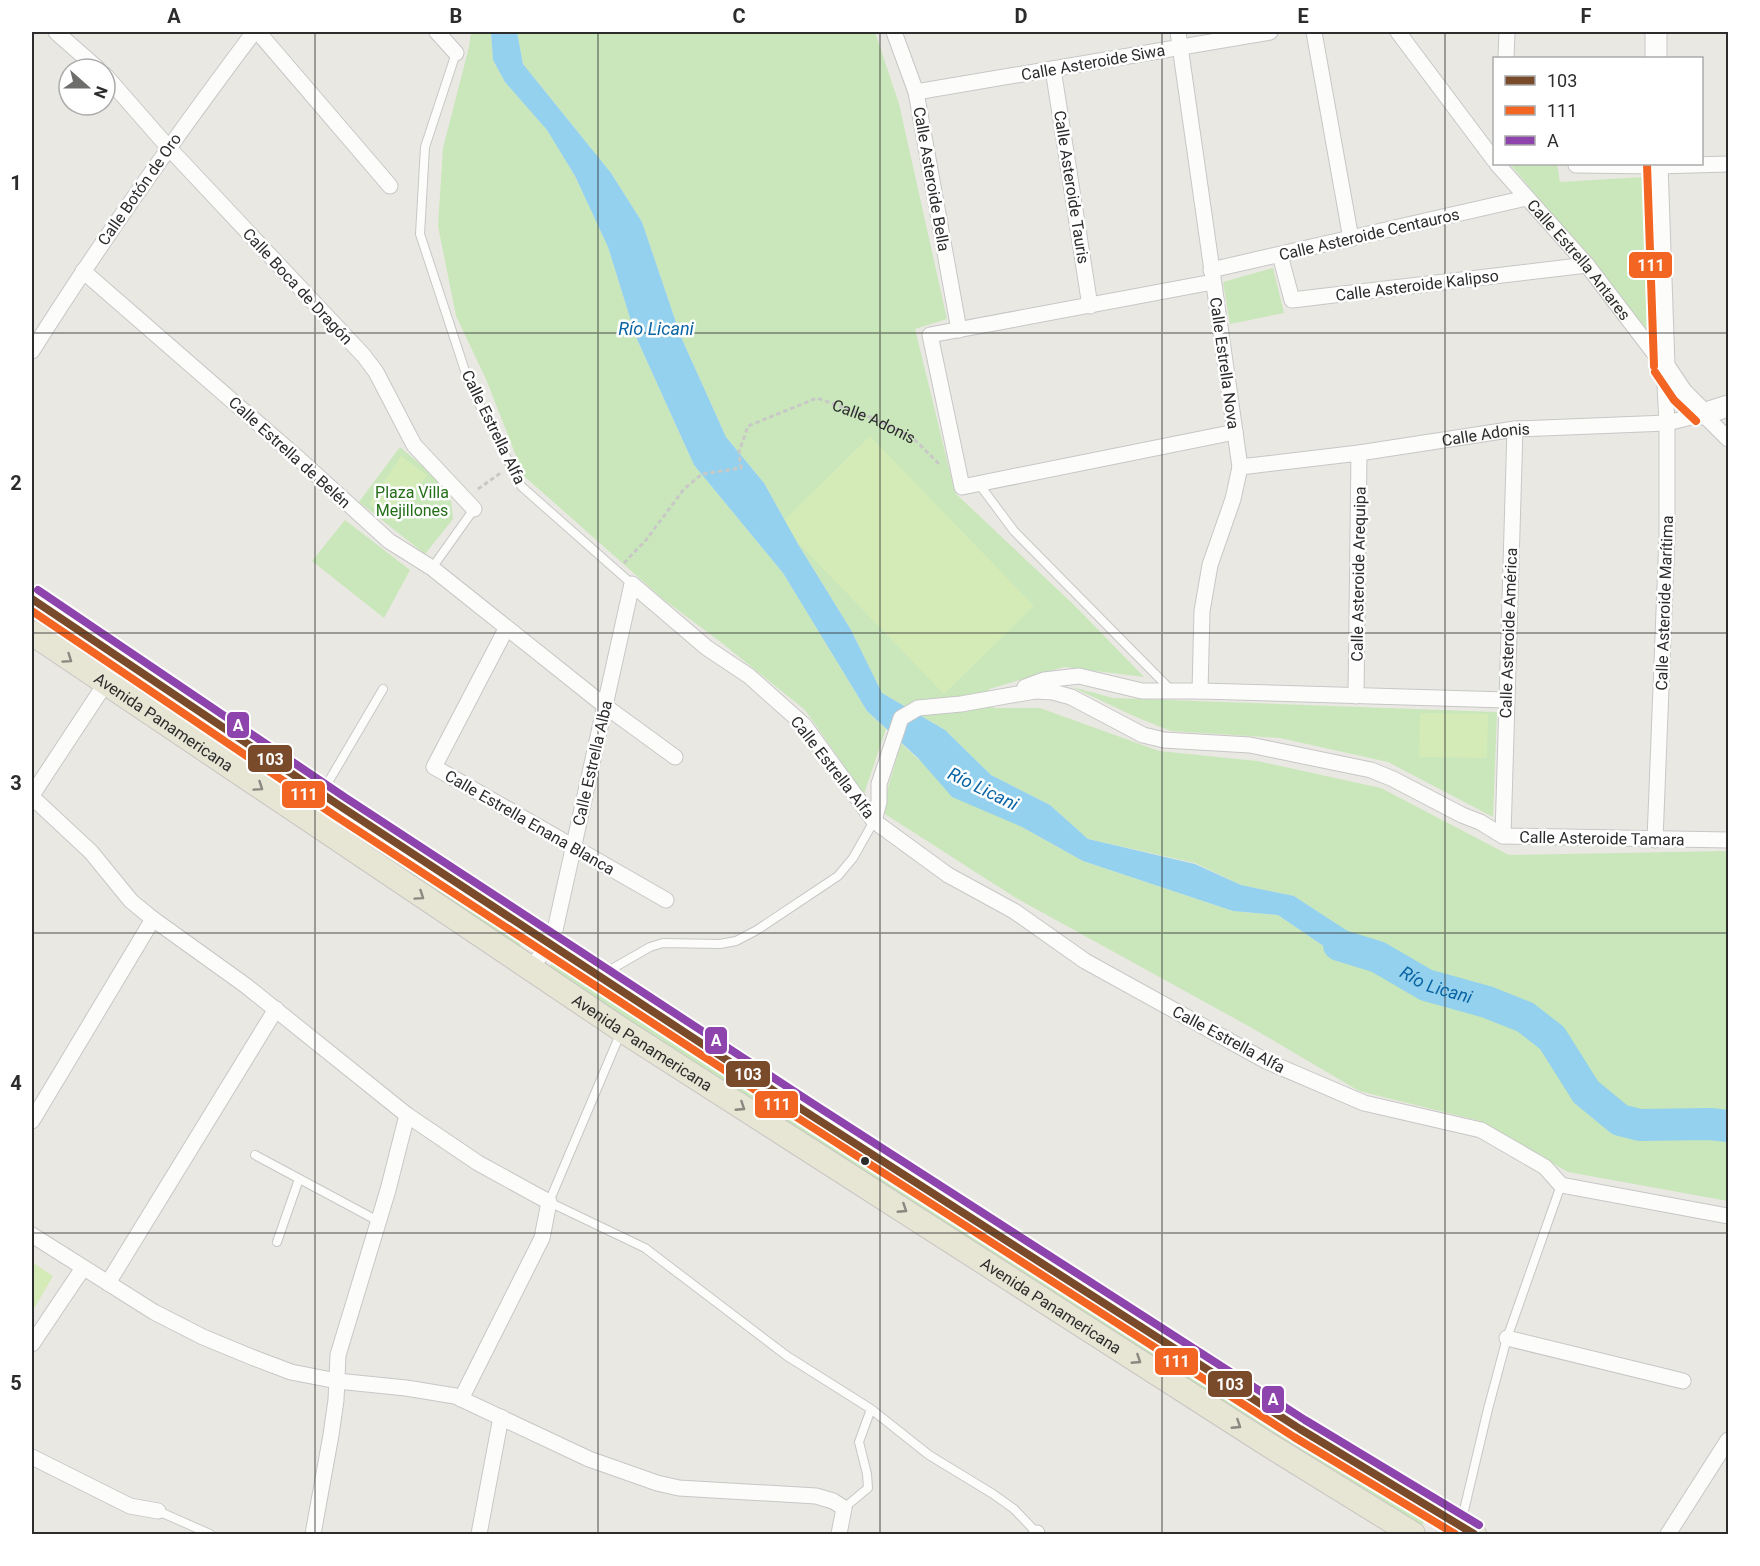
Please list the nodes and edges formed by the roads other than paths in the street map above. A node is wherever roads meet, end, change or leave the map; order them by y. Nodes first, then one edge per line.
1 (56, 32) edge
2 (256, 32) edge
3 (437, 32) edge
4 (894, 32) edge
5 (1270, 32) edge
6 (1314, 32) edge
7 (1398, 32) edge
8 (1507, 32) edge
9 (1656, 32) edge
10 (1179, 39) edge
11 (456, 53) joint
12 (84, 57) edge
13 (1506, 57) edge
14 (1656, 57) edge
15 (1053, 69) junction
16 (117, 89) edge
17 (916, 92) junction
18 (168, 147) junction
19 (1493, 158) edge
20 (1703, 164) edge
21 (1728, 164) edge
22 (1498, 165) edge
23 (1576, 165) edge
24 (1657, 165) edge
25 (390, 186) dead end
26 (1526, 198) junction
27 (1351, 239) junction
28 (1280, 255) junction
29 (1587, 266) junction
30 (82, 271) junction
31 (1212, 276) junction
32 (1090, 306) junction
33 (959, 330) junction
34 (32, 351) edge
35 (1664, 366) junction
36 (1728, 406) edge
37 (1703, 414) junction
38 (1667, 423) junction
39 (1515, 429) junction
40 (1235, 432) junction
41 (1728, 439) edge
42 (1359, 453) junction
43 (1240, 467) junction
44 (980, 484) junction
45 (470, 504) joint
46 (432, 568) junction
47 (632, 584) junction
48 (32, 599) edge
49 (506, 629) junction
50 (32, 633) edge
51 (121, 660) junction
52 (105, 684) junction
53 (383, 689) dead end
54 (1172, 691) junction
55 (1200, 691) junction
56 (1002, 696) junction
57 (1356, 696) junction
58 (1506, 700) junction
59 (605, 706) junction
60 (675, 757) dead end
61 (320, 795) junction
62 (32, 796) edge
63 (874, 821) junction
64 (1503, 836) junction
65 (1655, 840) junction
66 (1728, 840) edge
67 (573, 847) junction
68 (666, 900) dead end
69 (153, 920) junction
70 (547, 943) junction
71 (531, 970) junction
72 (599, 977) junction
73 (276, 1009) junction
74 (622, 1030) junction
75 (407, 1115) junction
76 (32, 1121) edge
77 (255, 1155) dead end
78 (299, 1179) junction
79 (1561, 1185) junction
80 (549, 1202) junction
81 (1728, 1216) edge
82 (378, 1221) junction
83 (32, 1234) edge
84 (277, 1242) dead end
85 (83, 1268) junction
86 (108, 1283) junction
87 (1507, 1338) junction
88 (32, 1344) edge
89 (337, 1381) junction
90 (1683, 1381) dead end
91 (461, 1399) junction
92 (871, 1409) junction
93 (501, 1417) junction
94 (1728, 1440) edge
95 (32, 1457) edge
96 (844, 1508) junction
97 (158, 1511) joint
98 (1463, 1532) edge
99 (210, 1534) edge
100 (313, 1534) edge
101 (479, 1534) edge
102 (839, 1534) edge
103 (1037, 1534) edge
104 (1413, 1534) edge
105 (1668, 1534) edge

1 - 12 street
2 - 18 street, Calle Botón de Oro
2 - 25 street
3 - 11 street
4 - 17 street, Calle Asteroide Bella
5 - 10 street, Calle Asteroide Siwa
6 - 27 street
7 - 19 street, Calle Estrella Antares
8 - 13 street
9 - 14 street
10 - 15 street, Calle Asteroide Siwa
10 - 31 street, Calle Estrella Nova
11 - 47 lane, Calle Estrella Alfa
15 - 17 street, Calle Asteroide Siwa
15 - 32 street, Calle Asteroide Tauris
16 - 18 street, Calle Boca de Dragón
17 - 33 street, Calle Asteroide Bella
18 - 30 street, Calle Botón de Oro
18 - 45 street, Calle Boca de Dragón
20 - 21 street
22 - 26 street, Calle Estrella Antares
23 - 24 street
24 - 35 street
26 - 27 street, Calle Asteroide Centauros
26 - 29 street, Calle Estrella Antares
27 - 28 street, Calle Asteroide Centauros
28 - 29 street, Calle Asteroide Kalipso
28 - 31 street, Calle Asteroide Centauros
29 - 35 street, Calle Estrella Antares
30 - 34 street, Calle Botón de Oro
30 - 46 street, Calle Estrella de Belén
31 - 32 street, Calle Asteroide Centauros
31 - 40 street, Calle Estrella Nova
32 - 33 street, Calle Asteroide Centauros
33 - 44 street, Calle Asteroide Centauros
35 - 37 street, Calle Estrella Antares
35 - 38 street, Calle Asteroide Marítima
36 - 37 street, Calle Adonis
37 - 38 street, Calle Adonis
37 - 41 street, Calle Estrella Antares
38 - 39 street, Calle Adonis
38 - 65 street, Calle Asteroide Marítima
39 - 42 street, Calle Adonis
39 - 58 street, Calle Asteroide América
40 - 43 street, Calle Estrella Nova
40 - 44 street
42 - 43 street, Calle Adonis
42 - 57 street, Calle Asteroide Arequipa
43 - 55 street, Calle Estrella Nova
44 - 54 lane
45 - 46 lane
46 - 49 street, Calle Estrella de Belén
47 - 59 street, Calle Estrella Alba
47 - 63 street, Calle Estrella Alfa
48 - 51 main road, Avenida Panamericana
49 - 59 street, Calle Estrella de Belén
49 - 67 street, Calle Estrella Enana Blanca
50 -> 52 main road, Avenida Panamericana
51 - 52 street
51 - 61 main road, Avenida Panamericana
52 - 62 street
52 -> 71 main road, Avenida Panamericana
53 - 61 lane
54 - 55 street
54 - 56 street
55 - 57 street
56 - 63 street
56 - 64 street, Calle Asteroide Tamara
57 - 58 street
58 - 64 street, Calle Asteroide América
59 - 60 street, Calle Estrella de Belén
59 - 67 street, Calle Estrella Alba
61 - 70 main road, Avenida Panamericana
62 - 69 street
63 - 72 lane
63 - 79 street, Calle Estrella Alfa
64 - 65 street, Calle Asteroide Tamara
65 - 66 street, Calle Asteroide Tamara
67 - 68 street, Calle Estrella Enana Blanca
67 - 70 street, Calle Estrella Alba
69 - 73 street
69 - 76 street
70 - 71 street, Calle Estrella Alba
70 - 72 main road, Avenida Panamericana
71 - 74 main road, Avenida Panamericana
72 - 98 main road, Avenida Panamericana
73 - 75 street
73 - 86 street
74 - 80 lane
74 -> 104 main road, Avenida Panamericana
75 - 80 street
75 - 82 street
77 - 78 lane
78 - 82 lane
78 - 84 lane
79 - 81 street
79 - 87 lane
80 - 91 street
80 - 92 lane
82 - 89 street
83 - 85 street
85 - 86 street
85 - 88 street
86 - 89 street
87 - 90 street
87 - 98 lane
89 - 91 street
89 - 100 street
91 - 93 street
92 - 96 lane
92 - 103 lane
93 - 96 street
93 - 101 street
94 - 105 street
95 - 97 street
96 - 102 street
97 - 99 lane

